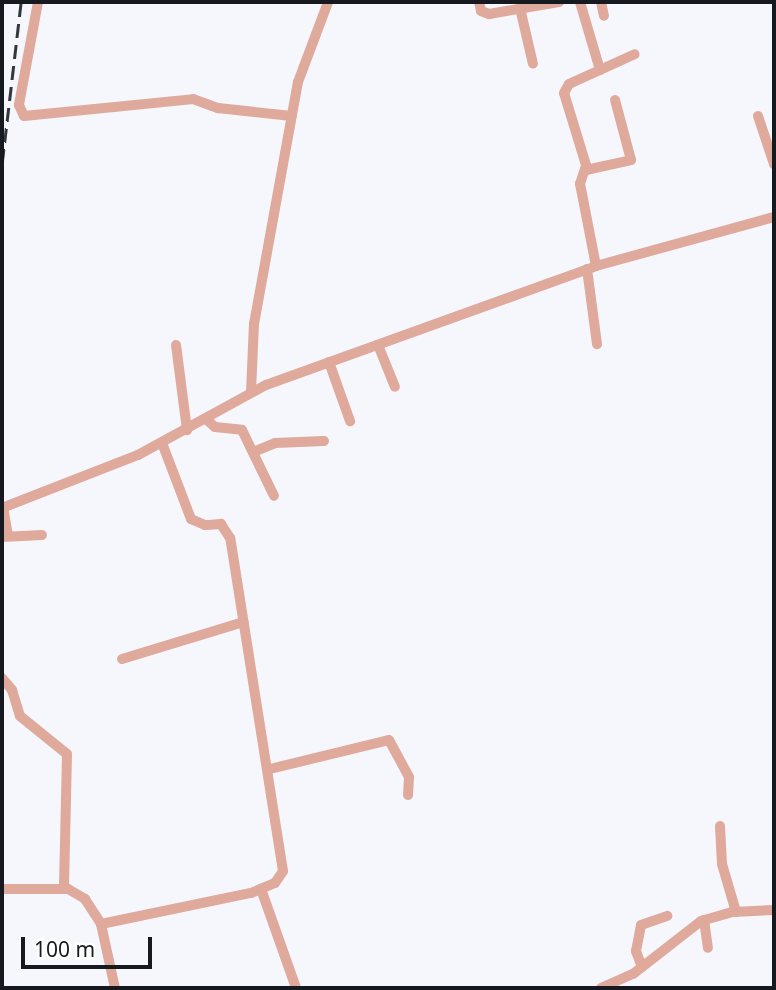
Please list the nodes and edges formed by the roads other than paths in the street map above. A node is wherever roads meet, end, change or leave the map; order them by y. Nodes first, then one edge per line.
1 (38, 2) edge
2 (328, 2) edge
3 (479, 2) edge
4 (559, 2) edge
5 (580, 2) edge
6 (601, 2) edge
7 (520, 8) junction
8 (604, 16) dead end
9 (635, 54) dead end
10 (533, 64) dead end
11 (600, 70) junction
12 (615, 100) dead end
13 (292, 116) junction
14 (758, 116) dead end
15 (774, 164) edge
16 (586, 170) junction
17 (774, 218) edge
18 (592, 268) junction
19 (597, 344) dead end
20 (176, 345) dead end
21 (378, 345) junction
22 (329, 362) junction
23 (395, 387) dead end
24 (251, 393) junction
25 (206, 419) junction
26 (350, 421) dead end
27 (187, 430) junction
28 (324, 441) dead end
29 (162, 443) junction
30 (253, 452) junction
31 (274, 496) dead end
32 (3, 508) edge
33 (42, 535) dead end
34 (5, 537) edge
35 (244, 622) junction
36 (122, 659) dead end
37 (2, 678) edge
38 (270, 769) junction
39 (408, 795) dead end
40 (720, 826) dead end
41 (2, 889) edge
42 (64, 889) junction
43 (261, 889) junction
44 (774, 910) edge
45 (736, 912) junction
46 (667, 916) dead end
47 (705, 920) junction
48 (101, 924) junction
49 (708, 948) dead end
50 (642, 967) junction
51 (115, 988) edge
52 (296, 988) edge
53 (601, 988) edge

1 - 13 street
2 - 13 street
3 - 7 street
4 - 7 street
5 - 11 street
6 - 8 street
7 - 10 street
9 - 11 street
11 - 16 street
12 - 16 street
13 - 24 street
14 - 15 street
16 - 18 street
17 - 18 street
18 - 19 street
18 - 21 street
20 - 27 street
21 - 22 street
21 - 23 street
22 - 24 street
22 - 26 street
24 - 25 street
25 - 27 street
25 - 30 street
27 - 29 street
28 - 30 street
29 - 32 street
29 - 35 street
30 - 31 street
32 - 34 street
33 - 34 street
35 - 36 street
35 - 38 street
37 - 42 street
38 - 39 street
38 - 43 street
40 - 45 street
41 - 42 street
42 - 48 street
43 - 48 street
43 - 52 street
44 - 45 street
45 - 47 street
46 - 50 street
47 - 49 street
47 - 50 street
48 - 51 street
50 - 53 street

